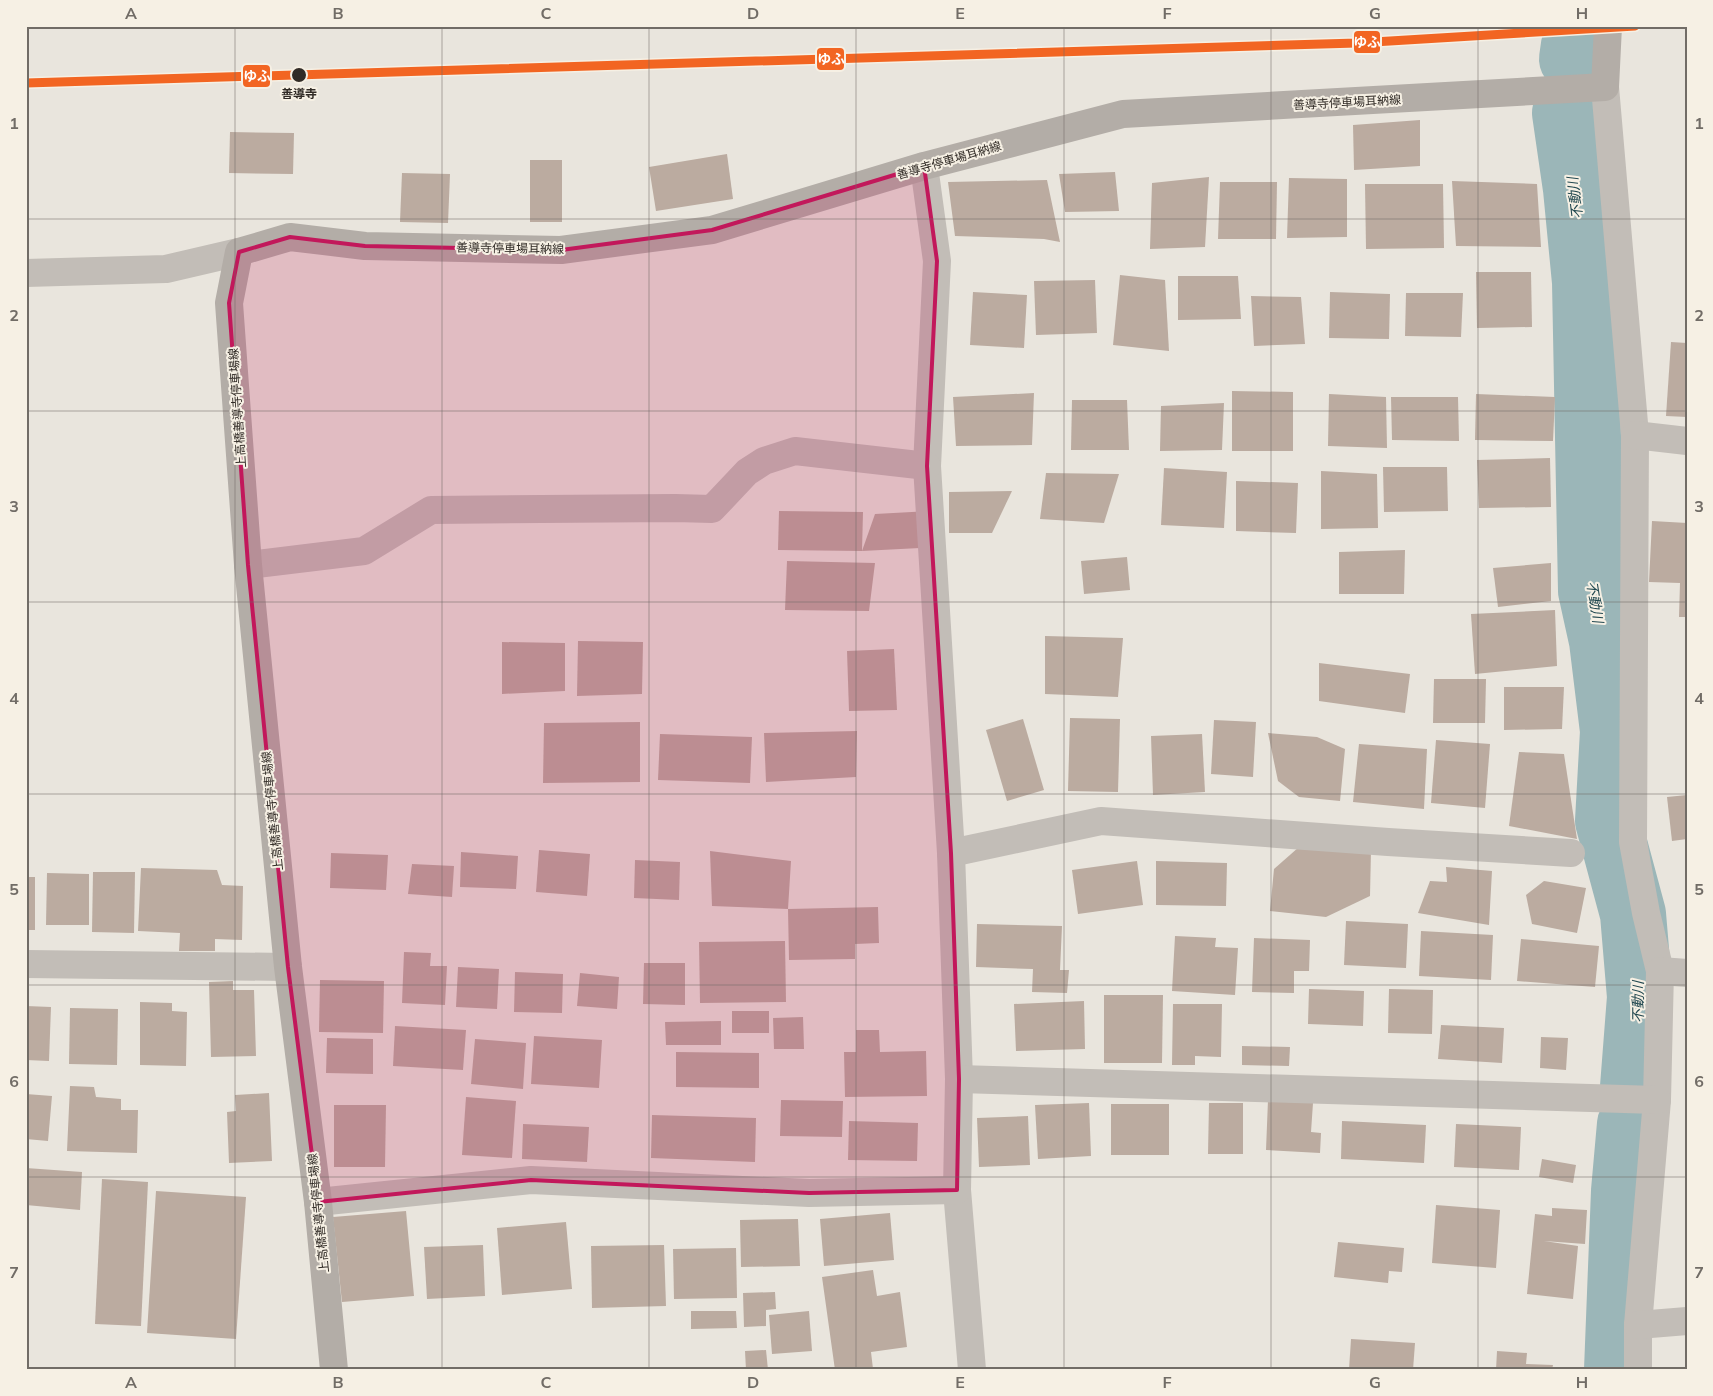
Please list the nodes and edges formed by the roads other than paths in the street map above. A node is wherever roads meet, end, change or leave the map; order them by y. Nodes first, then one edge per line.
1 (1608, 26) edge
2 (1605, 87) junction
3 (924, 166) junction
4 (240, 252) junction
5 (26, 273) edge
6 (1635, 435) junction
7 (1687, 441) edge
8 (927, 466) junction
9 (248, 565) junction
10 (951, 853) junction
11 (1572, 853) dead end
12 (26, 964) edge
13 (288, 967) junction
14 (1674, 972) edge
15 (959, 1079) junction
16 (1657, 1100) junction
17 (957, 1190) junction
18 (318, 1202) junction
19 (1687, 1321) edge
20 (1638, 1325) junction
21 (334, 1370) edge
22 (972, 1370) edge
23 (1638, 1370) edge

1 - 2 main road
2 - 3 main road, 善導寺停車場耳納線
2 - 6 street
3 - 4 main road, 善導寺停車場耳納線
3 - 8 street
4 - 5 street
4 - 9 main road, 上高橋善導寺停車場線
6 - 7 street
6 - 14 street
8 - 9 street
8 - 10 street
9 - 13 main road, 上高橋善導寺停車場線
10 - 11 street
10 - 15 street
12 - 13 street
13 - 18 main road, 上高橋善導寺停車場線
14 - 16 street
15 - 16 street
15 - 17 street
16 - 20 street
17 - 18 street
17 - 22 street
18 - 21 main road, 上高橋善導寺停車場線
19 - 20 street
20 - 23 street

